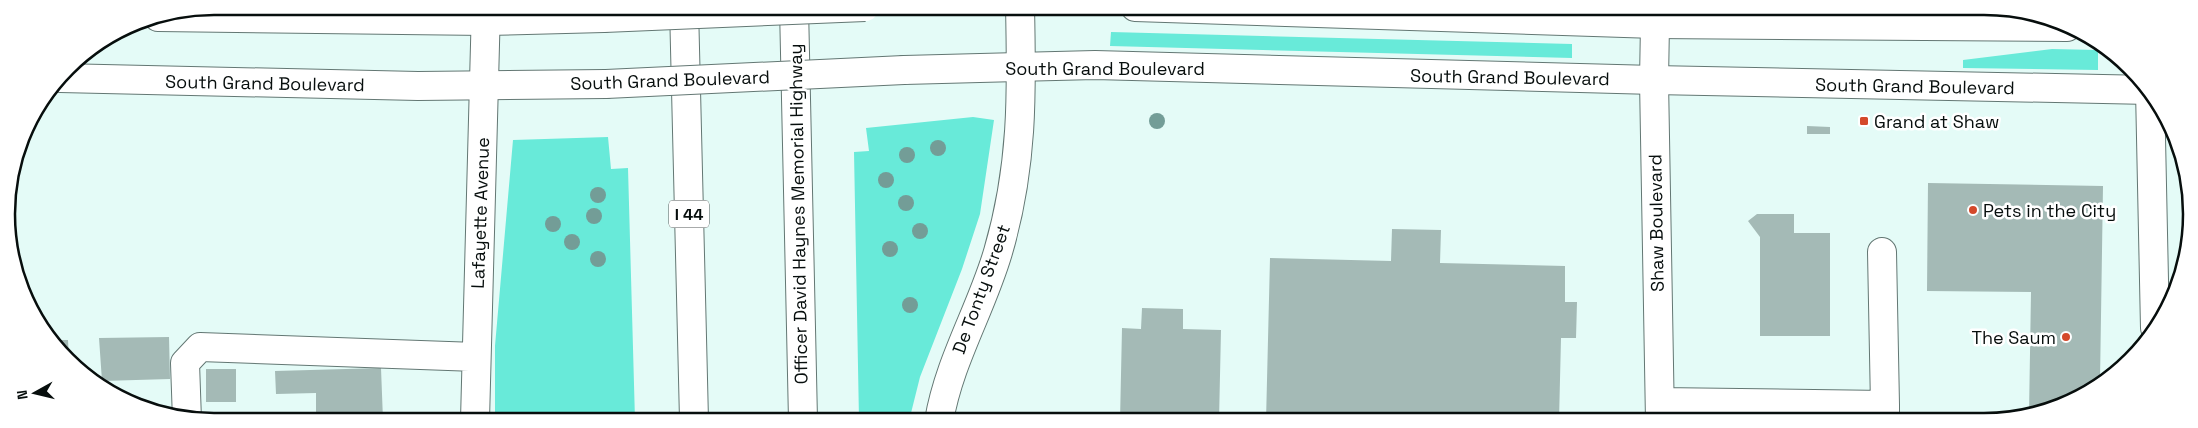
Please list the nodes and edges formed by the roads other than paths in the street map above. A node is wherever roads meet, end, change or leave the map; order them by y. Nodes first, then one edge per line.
1 (377, 15) edge
2 (486, 15) edge
3 (516, 15) edge
4 (675, 15) edge
5 (684, 15) edge
6 (794, 15) edge
7 (1020, 15) edge
8 (1380, 15) edge
9 (190, 17) edge
10 (1654, 24) junction
11 (2051, 27) edge
12 (1022, 66) junction
13 (68, 78) edge
14 (1654, 80) junction
15 (484, 87) junction
16 (2139, 90) edge
17 (2151, 106) edge
18 (1882, 252) dead end
19 (2158, 311) edge
20 (476, 357) junction
21 (187, 411) edge
22 (1660, 412) edge
23 (475, 413) edge
24 (694, 413) edge
25 (803, 413) edge
26 (941, 413) edge
27 (1885, 413) edge

1 - 9 main road
2 - 15 main road, Lafayette Avenue
3 - 4 main road, bridge
5 - 24 main road, I 44
6 - 25 main road, Officer David Haynes Memorial Highway
7 - 12 main road, De Tonty Street
8 - 10 main road
10 - 11 main road
10 - 14 main road, Shaw Boulevard
12 - 14 main road, South Grand Boulevard
12 - 15 main road, South Grand Boulevard, bridge
12 - 26 main road, De Tonty Street
13 - 15 main road, South Grand Boulevard
14 - 16 main road, South Grand Boulevard
14 - 22 main road, Shaw Boulevard
15 - 20 main road, Lafayette Avenue
17 - 19 main road
18 - 27 main road
20 - 21 main road
20 - 23 main road, Lafayette Avenue
22 - 27 main road

